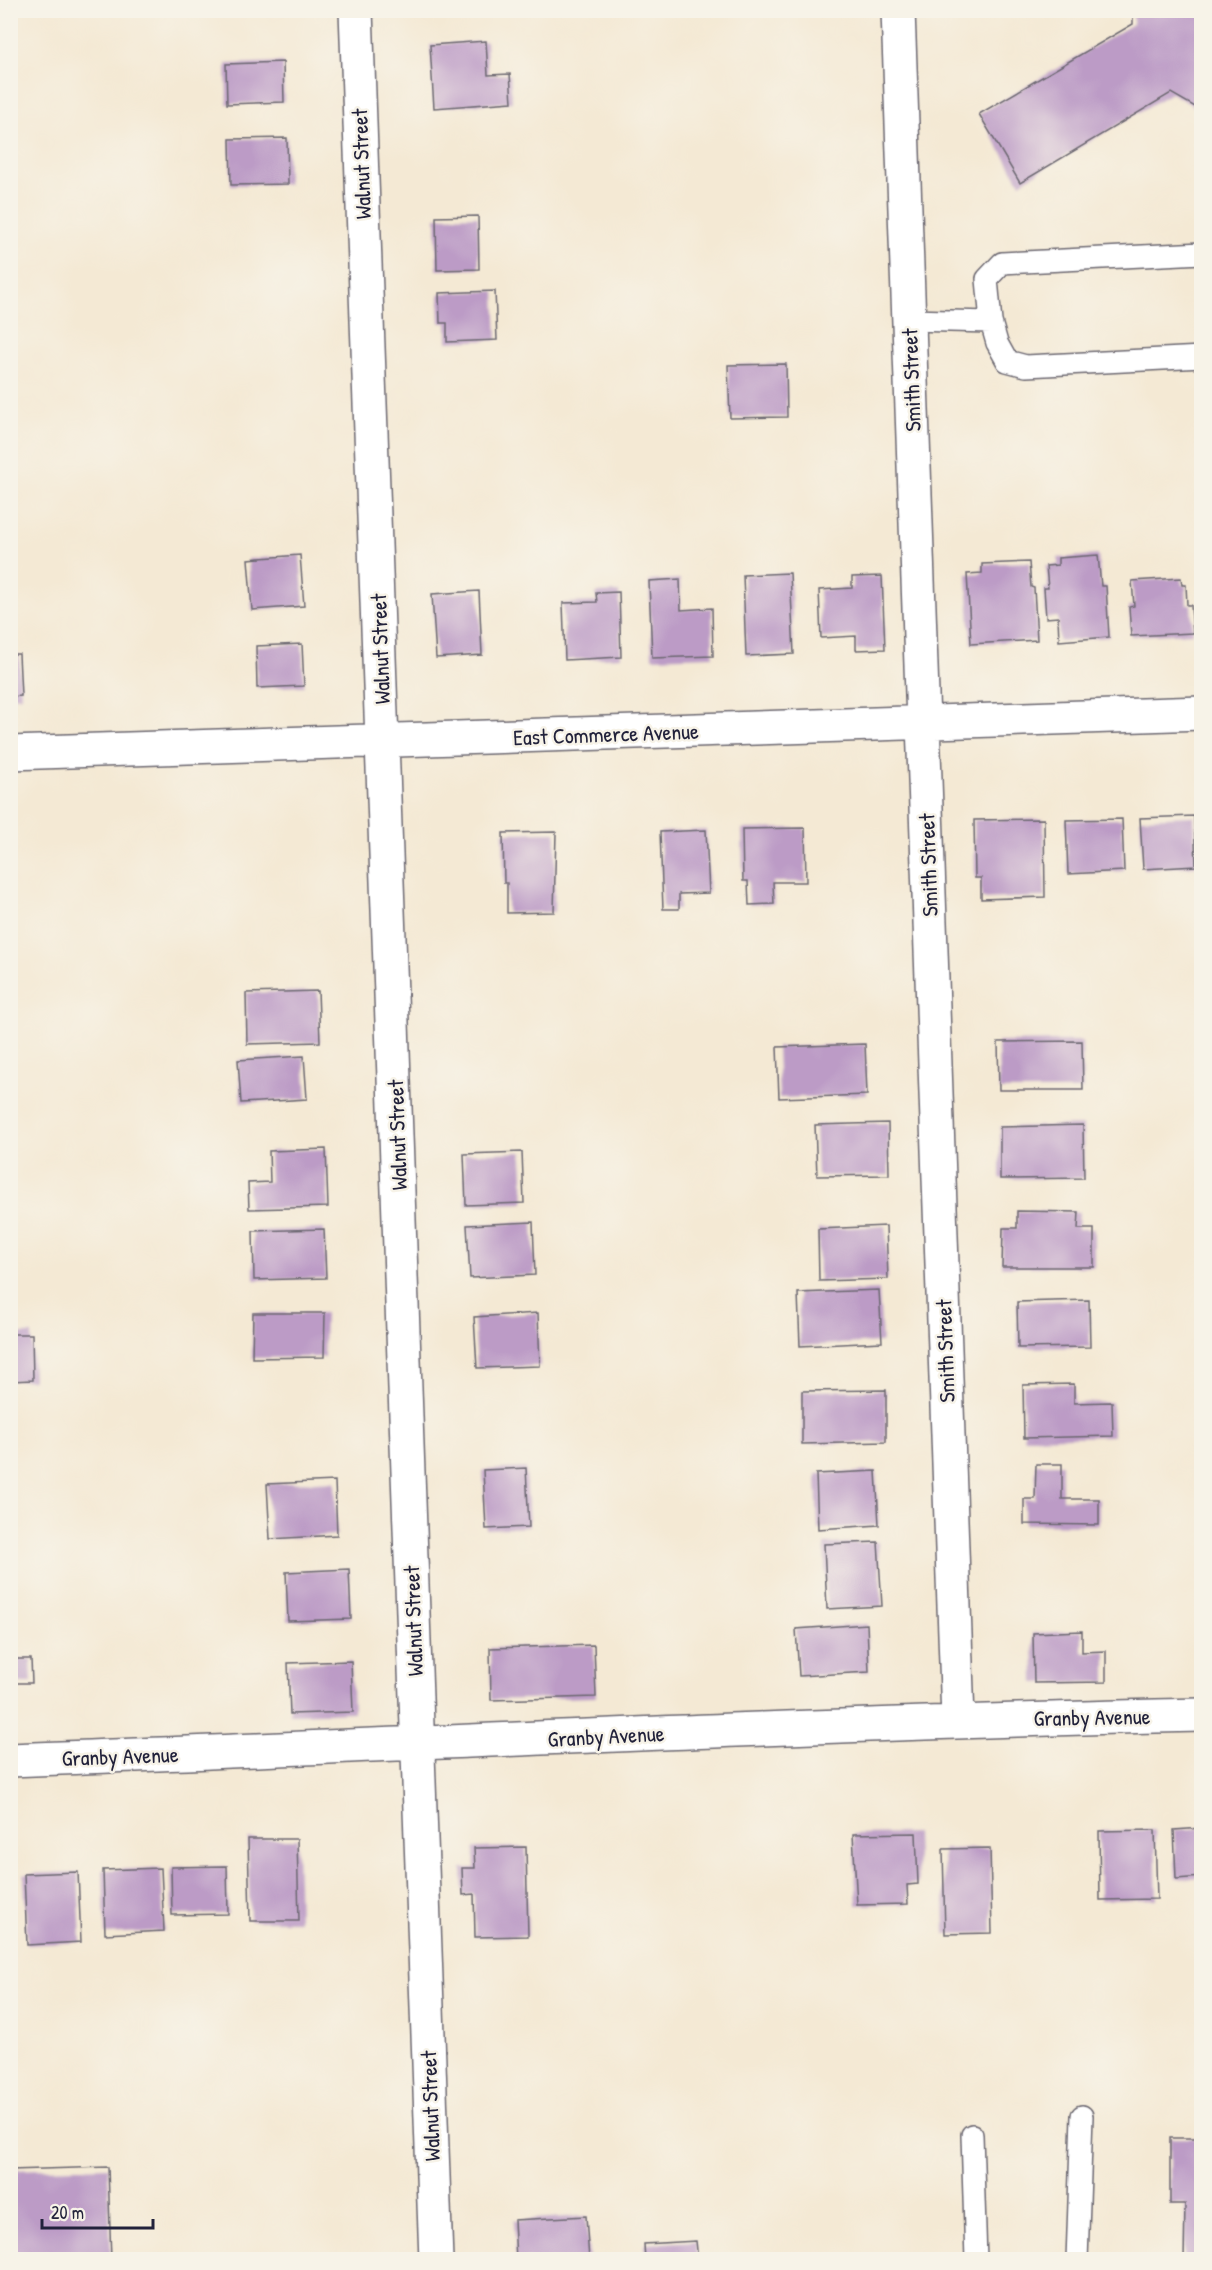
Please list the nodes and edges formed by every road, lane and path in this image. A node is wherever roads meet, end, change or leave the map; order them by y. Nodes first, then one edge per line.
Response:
1 (356, 10) edge
2 (898, 10) edge
3 (1202, 253) edge
4 (909, 320) junction
5 (991, 322) junction
6 (1202, 357) edge
7 (1202, 713) edge
8 (923, 723) junction
9 (383, 741) junction
10 (10, 753) edge
11 (1202, 1715) edge
12 (958, 1720) junction
13 (417, 1745) junction
14 (10, 1760) edge
15 (1082, 2116) dead end
16 (972, 2135) dead end
17 (436, 2259) edge
18 (976, 2259) edge
19 (1077, 2259) edge

1 - 9 street, Walnut Street
2 - 4 street, Smith Street
3 - 5 lane
4 - 5 lane
4 - 8 street, Smith Street
5 - 6 lane
7 - 8 street, East Commerce Avenue
8 - 9 street, East Commerce Avenue
8 - 12 street, Smith Street
9 - 10 street, East Commerce Avenue
9 - 13 street, Walnut Street
11 - 12 street, Granby Avenue
12 - 13 street, Granby Avenue
13 - 14 street, Granby Avenue
13 - 17 street, Walnut Street
15 - 19 lane
16 - 18 lane

